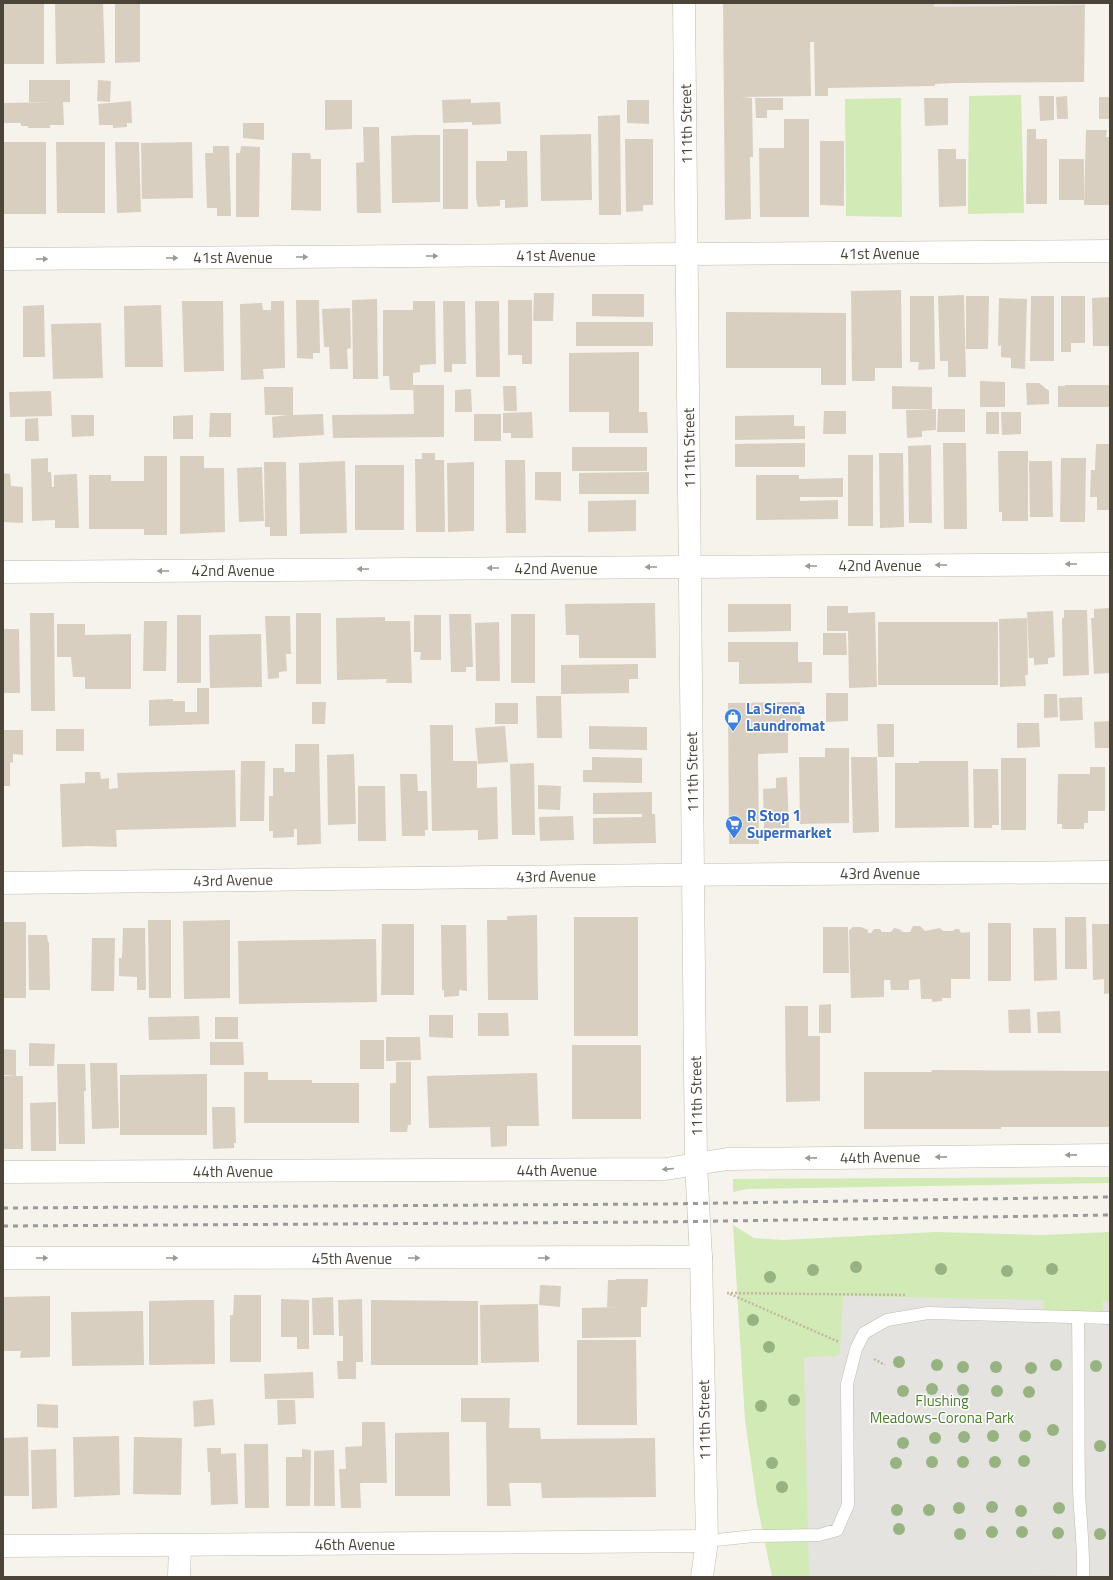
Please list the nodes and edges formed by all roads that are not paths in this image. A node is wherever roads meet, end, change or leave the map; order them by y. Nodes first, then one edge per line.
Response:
1 (684, 3) edge
2 (1110, 251) edge
3 (687, 254) junction
4 (3, 259) edge
5 (1110, 564) edge
6 (690, 567) junction
7 (3, 572) edge
8 (1110, 872) edge
9 (693, 875) junction
10 (3, 883) edge
11 (1110, 1154) edge
12 (696, 1165) junction
13 (3, 1172) edge
14 (701, 1257) junction
15 (3, 1258) edge
16 (1078, 1317) junction
17 (1110, 1318) edge
18 (707, 1542) junction
19 (180, 1545) junction
20 (3, 1546) edge
21 (179, 1577) edge
22 (702, 1577) edge
23 (718, 1577) edge
24 (1083, 1577) edge

1 - 3 street, 111th Street
2 - 3 street, 41st Avenue
4 -> 3 street, 41st Avenue
3 - 6 street, 111th Street
5 -> 6 street, 42nd Avenue
6 -> 7 street, 42nd Avenue
6 - 9 street, 111th Street
8 - 9 street, 43rd Avenue
9 - 10 street, 43rd Avenue
9 - 12 street, 111th Street
11 -> 12 street, 44th Avenue
12 -> 13 street, 44th Avenue
12 - 14 street, 111th Street
15 -> 14 street, 45th Avenue
14 - 18 street, 111th Street
16 - 17 lane
16 - 18 lane
16 - 24 lane
18 - 19 street, 46th Avenue
18 - 22 street, 111th Street
18 - 23 street, 111th Street
19 - 20 street, 46th Avenue
19 - 21 street

